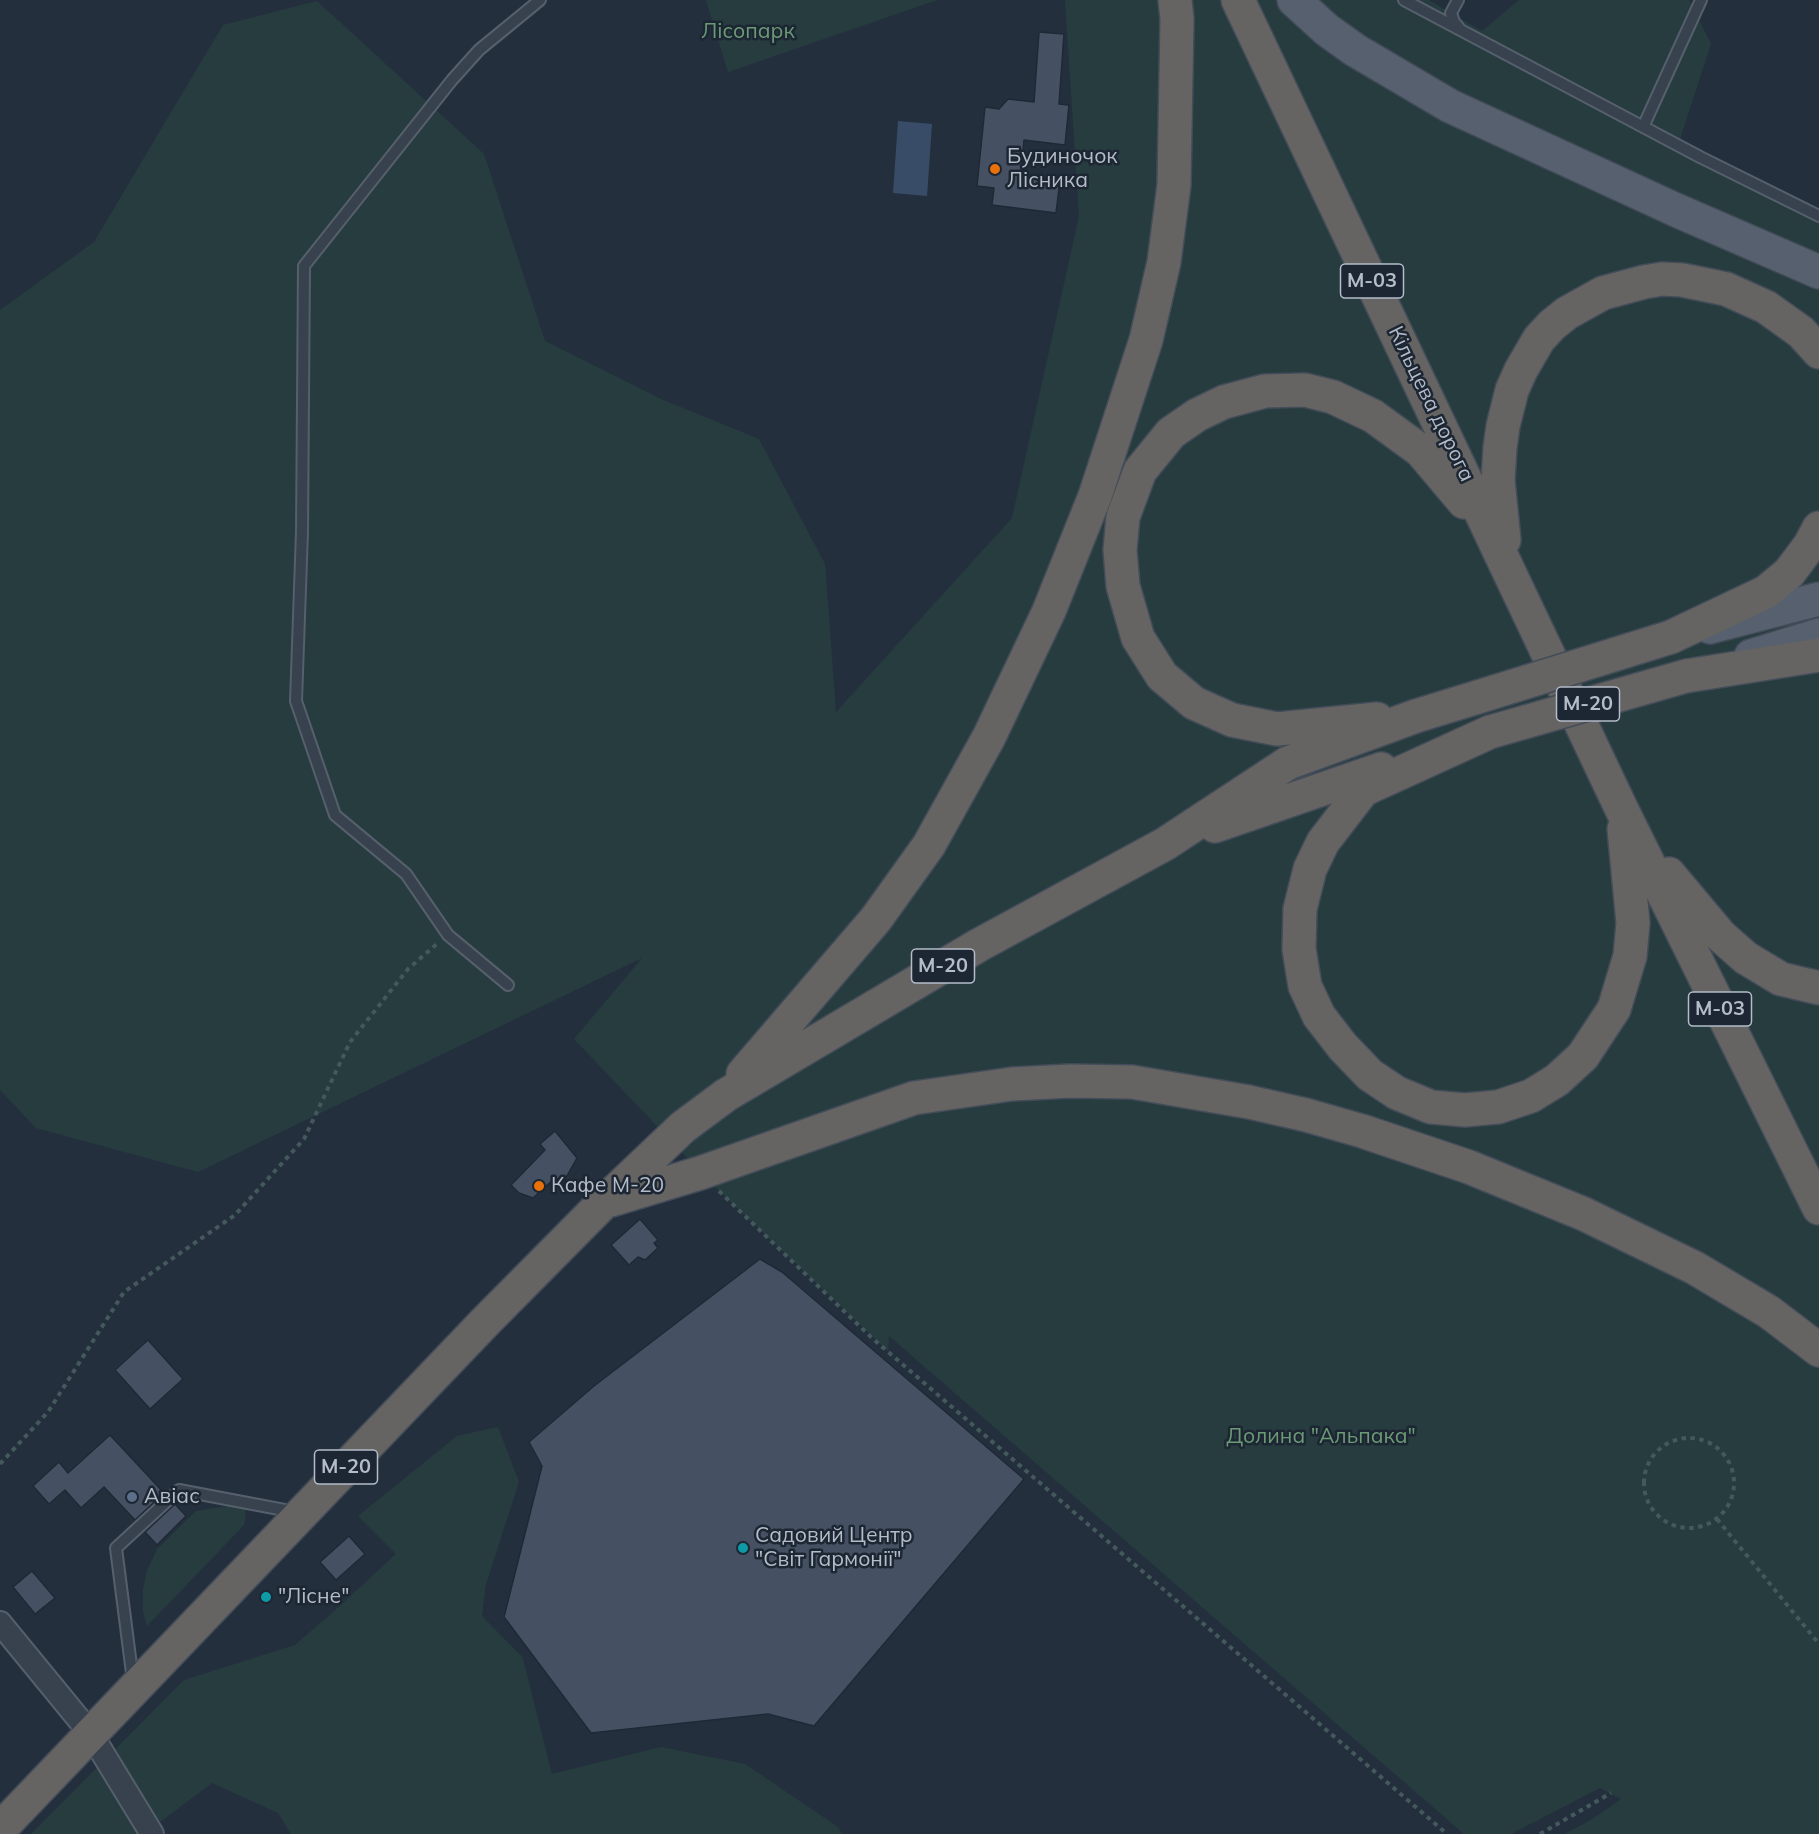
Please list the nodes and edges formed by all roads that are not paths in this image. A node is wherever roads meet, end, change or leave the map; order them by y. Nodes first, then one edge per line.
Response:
1 (540, 0) edge
2 (1175, 0) edge
3 (1238, 0) edge
4 (1294, 0) edge
5 (1404, 0) edge
6 (1458, 0) edge
7 (1701, 0) edge
8 (1460, 29) junction
9 (1642, 127) junction
10 (1819, 216) edge
11 (1819, 272) edge
12 (1819, 352) edge
13 (1819, 528) edge
14 (1506, 562) junction
15 (1819, 599) edge
16 (1819, 635) edge
17 (1671, 637) junction
18 (1819, 655) edge
19 (1686, 675) junction
20 (1416, 716) junction
21 (1490, 732) junction
22 (1622, 810) junction
23 (1165, 844) junction
24 (508, 985) dead end
25 (1819, 988) edge
26 (726, 1095) junction
27 (604, 1202) junction
28 (1819, 1208) edge
29 (1819, 1350) edge
30 (301, 1513) junction
31 (0, 1623) edge
32 (134, 1690) junction
33 (91, 1734) junction
34 (0, 1829) edge
35 (152, 1834) edge

1 - 24 lane
2 - 26 highway
3 - 14 highway, Кільцева дорога / М-03
4 - 11 main road
5 - 8 lane
6 - 8 lane
7 - 9 lane
8 - 9 lane
9 - 10 lane
12 - 14 highway
13 - 17 highway
14 - 20 highway
14 - 22 highway, Кільцева дорога / М-03
15 - 17 main road
16 - 19 main road
17 - 20 highway, М-20, bridge
18 - 19 highway
19 - 21 highway, М-20, bridge
20 - 23 highway, М-20
21 - 22 highway
21 - 23 highway, М-20
22 - 25 highway
22 - 28 highway, М-03
23 - 26 highway, М-20
26 - 27 highway, М-20
27 - 29 highway
27 - 30 highway, М-20
30 - 32 highway, М-20
30 - 32 lane
31 - 33 street
32 - 33 highway, М-20
33 - 34 highway, М-20
33 - 35 street

